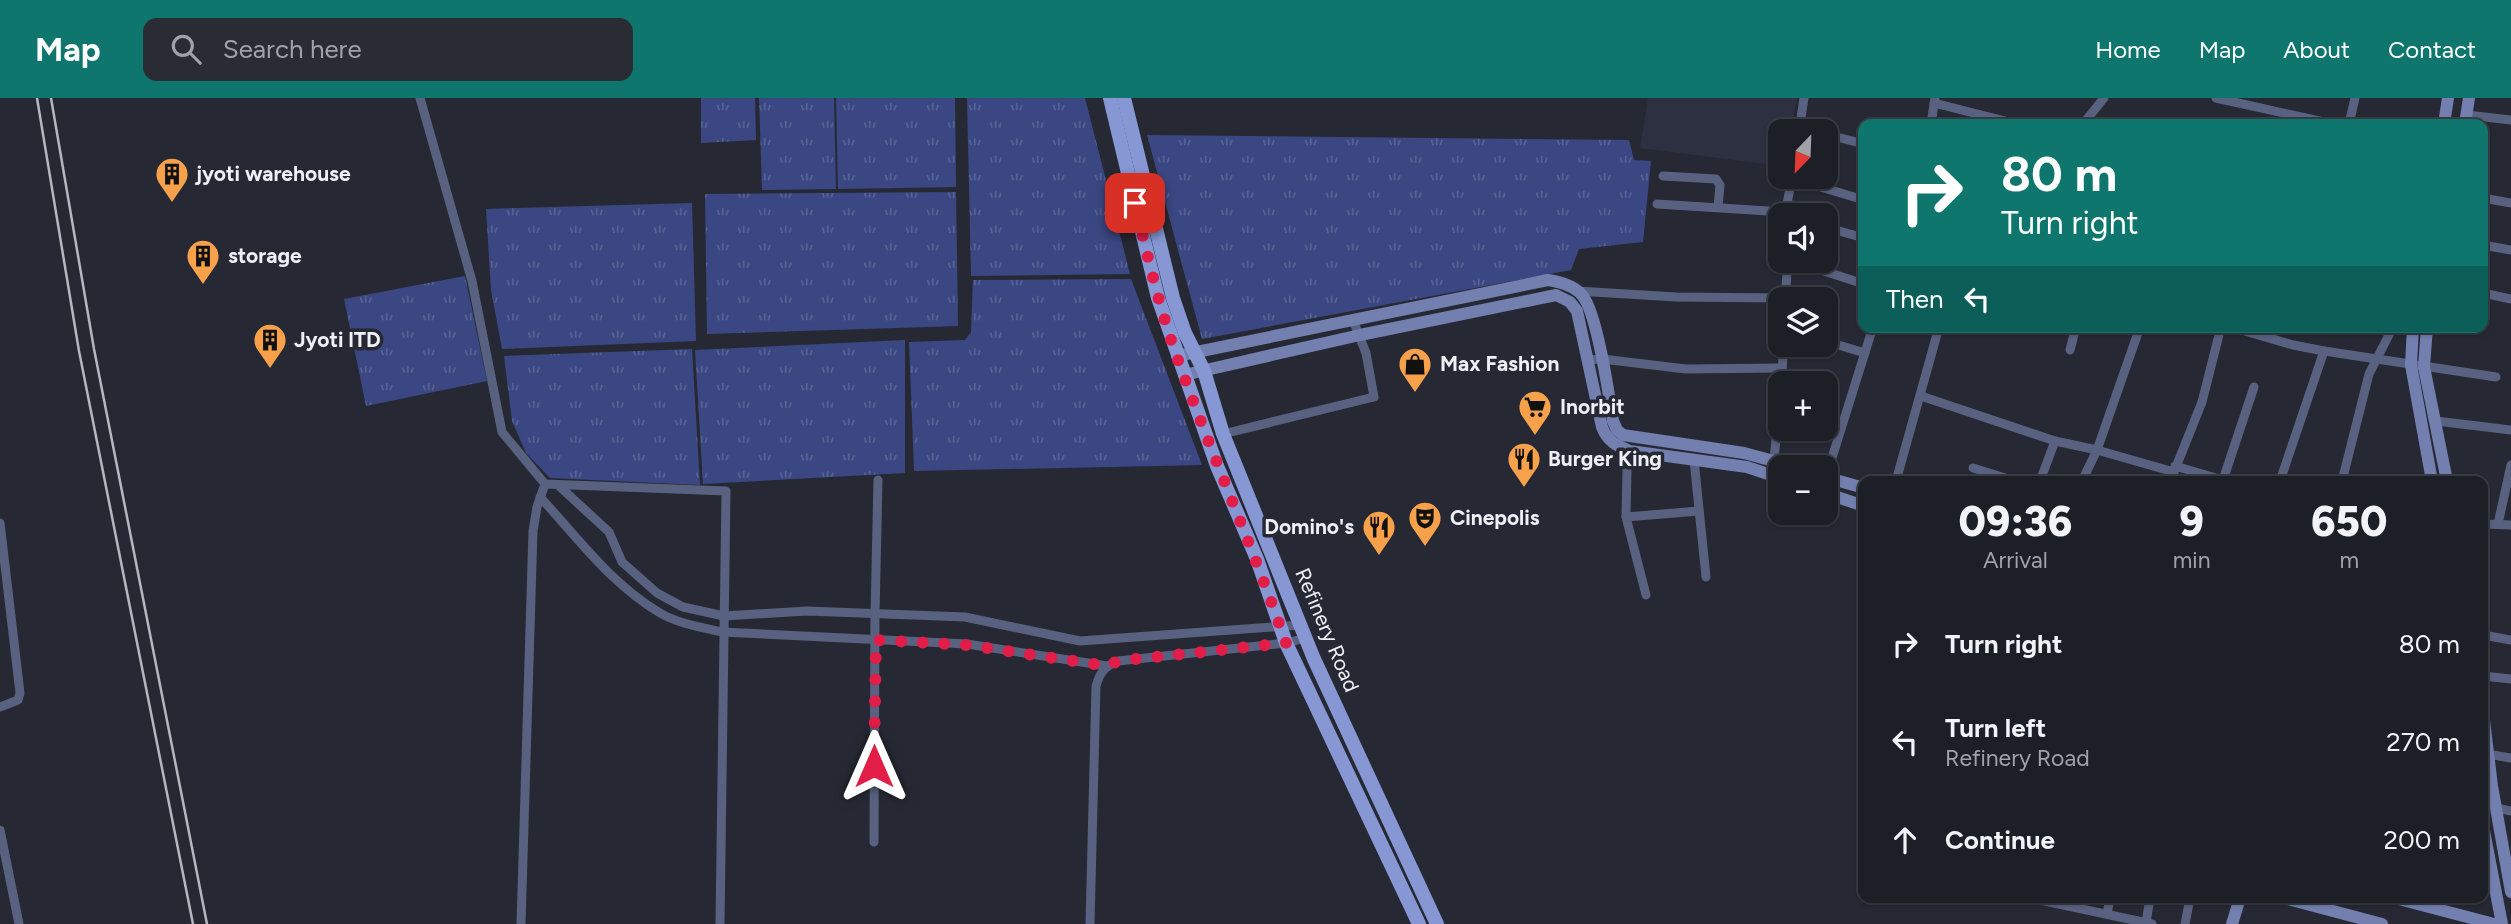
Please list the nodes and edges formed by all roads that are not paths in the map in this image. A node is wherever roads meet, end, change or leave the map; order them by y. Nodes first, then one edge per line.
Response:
1 (420, 98) edge
2 (1110, 98) edge
3 (1124, 98) edge
4 (1804, 98) edge
5 (2104, 98) edge
6 (2216, 98) edge
7 (2355, 98) edge
8 (2448, 98) edge
9 (2469, 98) edge
10 (1935, 100) edge
11 (1801, 119) edge
12 (1932, 119) edge
13 (2001, 119) edge
14 (2087, 119) edge
15 (2310, 119) edge
16 (2350, 119) edge
17 (2445, 119) edge
18 (2466, 119) edge
19 (2488, 120) edge
20 (2511, 120) edge
21 (1838, 137) edge
22 (1858, 142) edge
23 (1663, 176) dead end
24 (1829, 189) edge
25 (1858, 198) edge
26 (2488, 199) edge
27 (2511, 203) edge
28 (1657, 204) dead end
29 (1718, 207) junction
30 (1768, 212) edge
31 (1838, 231) edge
32 (1858, 236) edge
33 (2488, 246) edge
34 (2511, 250) edge
35 (1829, 273) edge
36 (1858, 282) edge
37 (1577, 291) junction
38 (2488, 294) edge
39 (1768, 299) edge
40 (2511, 299) edge
41 (1353, 320) junction
42 (1871, 333) edge
43 (1938, 333) edge
44 (2074, 333) edge
45 (2138, 333) edge
46 (2219, 333) edge
47 (2252, 333) edge
48 (2390, 333) edge
49 (2414, 333) edge
50 (2426, 333) edge
51 (1360, 335) junction
52 (1838, 345) edge
53 (1193, 350) junction
54 (2070, 350) dead end
55 (2324, 351) junction
56 (1865, 353) junction
57 (1177, 356) junction
58 (1783, 357) edge
59 (2376, 358) junction
60 (1602, 359) junction
61 (1587, 360) junction
62 (2418, 366) junction
63 (1782, 368) junction
64 (1204, 371) junction
65 (1782, 371) edge
66 (1184, 375) junction
67 (2496, 377) dead end
68 (2254, 387) dead end
69 (1922, 396) junction
70 (2436, 421) junction
71 (2511, 429) edge
72 (1223, 435) junction
73 (2055, 441) junction
74 (2097, 450) junction
75 (1630, 451) junction
76 (1833, 455) edge
77 (1768, 459) edge
78 (1694, 460) junction
79 (2511, 465) edge
80 (2175, 466) junction
81 (1973, 468) dead end
82 (1768, 474) edge
83 (1898, 476) edge
84 (1999, 476) edge
85 (2042, 476) edge
86 (2084, 476) edge
87 (2208, 476) edge
88 (2227, 476) edge
89 (2282, 476) edge
90 (2343, 476) edge
91 (2431, 476) edge
92 (2446, 476) edge
93 (878, 480) dead end
94 (1838, 480) edge
95 (545, 484) junction
96 (558, 485) junction
97 (1858, 486) edge
98 (540, 497) junction
99 (1838, 497) edge
100 (1858, 504) edge
101 (1699, 511) junction
102 (1626, 517) junction
103 (0, 523) edge
104 (2488, 524) edge
105 (2498, 524) junction
106 (2511, 526) edge
107 (1706, 577) dead end
108 (1646, 595) dead end
109 (875, 614) junction
110 (724, 616) junction
111 (1281, 627) junction
112 (1303, 631) junction
113 (722, 632) junction
114 (2488, 636) edge
115 (876, 640) junction
116 (2511, 640) edge
117 (1286, 643) junction
118 (1107, 666) junction
119 (2488, 677) edge
120 (2511, 679) edge
121 (0, 707) edge
122 (2488, 754) edge
123 (2511, 758) edge
124 (2488, 759) edge
125 (2497, 808) junction
126 (2511, 811) edge
127 (0, 830) edge
128 (874, 842) dead end
129 (2507, 848) edge
130 (2488, 852) edge
131 (2511, 892) edge
132 (2075, 903) edge
133 (2109, 903) edge
134 (2150, 903) edge
135 (2189, 903) edge
136 (2238, 903) edge
137 (2303, 903) edge
138 (2441, 904) edge
139 (2107, 914) junction
140 (2149, 923) edge
141 (19, 924) edge
142 (521, 924) edge
143 (720, 924) edge
144 (1090, 924) edge
145 (1419, 924) edge
146 (1437, 924) edge
147 (2185, 924) edge
148 (2232, 924) edge
149 (2382, 924) edge
150 (2494, 924) edge
151 (2502, 924) edge

1 - 95 street
2 - 57 main road, Refinery Road
3 - 53 main road, Refinery Road
4 - 11 street
5 - 14 street
6 - 15 street
7 - 16 street
8 - 17 street
9 - 18 street
10 - 12 street
10 - 13 street
19 - 20 street
21 - 22 street
23 - 29 street
24 - 25 street
26 - 27 street
28 - 29 street
29 - 30 street
31 - 32 street
33 - 34 street
35 - 36 street
37 - 39 street
37 - 41 street
37 - 60 street
38 - 40 street
41 - 51 street
41 - 53 street
42 - 56 street
43 - 69 street
44 - 54 street
45 - 74 street
46 - 80 street
47 - 55 street
48 - 59 street
49 - 62 street
50 - 62 street
51 - 61 street
51 - 64 street
51 - 72 street
52 - 56 street
53 - 57 street
53 - 64 main road, Refinery Road
55 - 59 street
55 - 89 street
56 - 76 street
57 - 66 main road, Refinery Road
58 - 63 street
59 - 62 street
59 - 90 street
60 - 61 street
60 - 63 street
60 - 77 street
61 - 75 street
62 - 67 street
62 - 70 street
62 - 91 street
63 - 65 street
64 - 66 street
64 - 72 main road, Refinery Road
66 - 111 main road, Refinery Road
68 - 88 street
69 - 73 street
69 - 83 street
70 - 71 street
70 - 92 street
72 - 112 main road, Refinery Road
73 - 74 street
73 - 85 street
74 - 80 street
74 - 86 street
75 - 78 street
75 - 102 street
78 - 82 street
78 - 101 street
79 - 105 street
80 - 87 street
81 - 84 street
93 - 109 street
94 - 97 street
95 - 96 street
95 - 98 street
96 - 110 street
96 - 110 street
98 - 113 street
98 - 142 street
99 - 100 street
101 - 102 street
101 - 107 street
102 - 108 street
103 - 121 street
104 - 105 street
105 - 106 street
109 - 110 street
109 - 111 street
109 - 115 street
110 - 113 street
111 - 112 street
111 - 117 main road, Refinery Road
112 - 117 street
112 - 146 main road, Refinery Road
113 - 115 street
113 - 143 street
114 - 116 street
115 - 118 street
115 - 128 street
117 - 118 street
117 - 145 main road, Refinery Road
118 - 144 street
119 - 120 street
122 - 123 street
124 - 125 street
125 - 126 street
125 - 129 street
127 - 141 street
129 - 131 street
130 - 151 street
132 - 139 street
133 - 139 street
134 - 140 street
135 - 147 street
136 - 148 street
137 - 149 street
138 - 150 street
139 - 140 street

